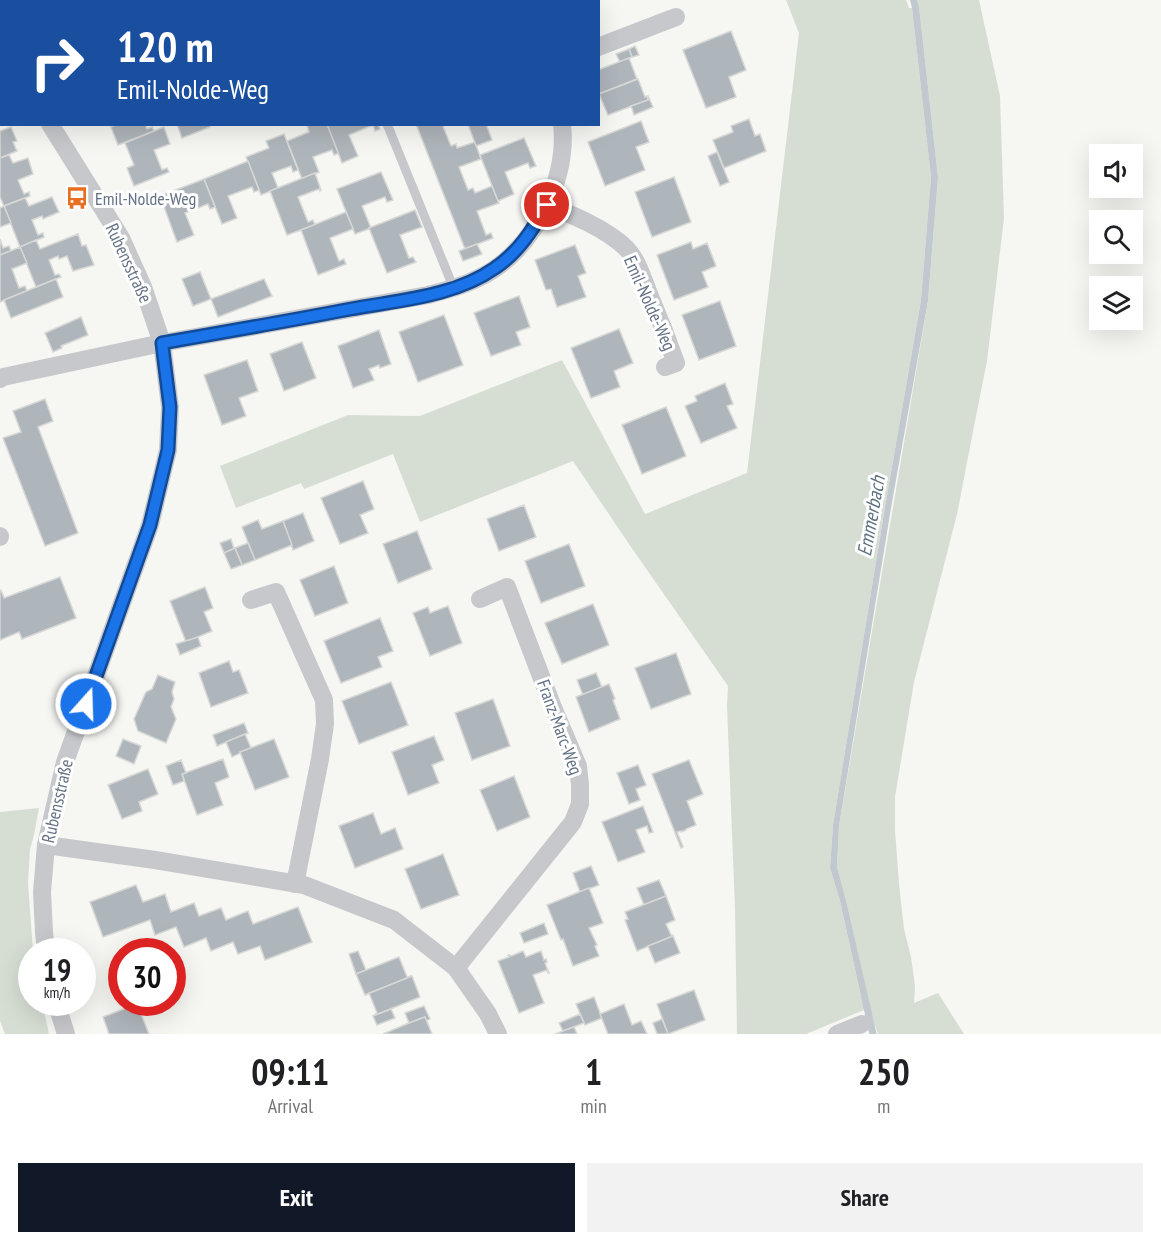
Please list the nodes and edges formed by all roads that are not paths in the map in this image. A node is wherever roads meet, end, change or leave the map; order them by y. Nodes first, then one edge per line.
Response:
1 (676, 17) dead end
2 (600, 46) edge
3 (51, 126) edge
4 (388, 126) edge
5 (562, 126) edge
6 (547, 205) junction
7 (454, 289) junction
8 (162, 343) junction
9 (665, 367) dead end
10 (1, 375) edge
11 (480, 599) dead end
12 (251, 600) dead end
13 (46, 845) junction
14 (295, 884) junction
15 (45, 938) edge
16 (456, 968) junction
17 (60, 1016) edge
18 (862, 1024) dead end
19 (66, 1034) edge
20 (498, 1034) edge
21 (837, 1034) edge

1 - 2 street
3 - 8 street, Rubensstraße
4 - 7 lane
5 - 6 street
6 - 7 street
6 - 9 street, Emil-Nolde-Weg
7 - 8 street
8 - 10 street
8 - 13 street, Rubensstraße
11 - 16 street, Franz-Marc-Weg
12 - 14 street
13 - 14 street
13 - 15 street, Rubensstraße
14 - 16 street
16 - 20 street
17 - 19 street
18 - 21 street

